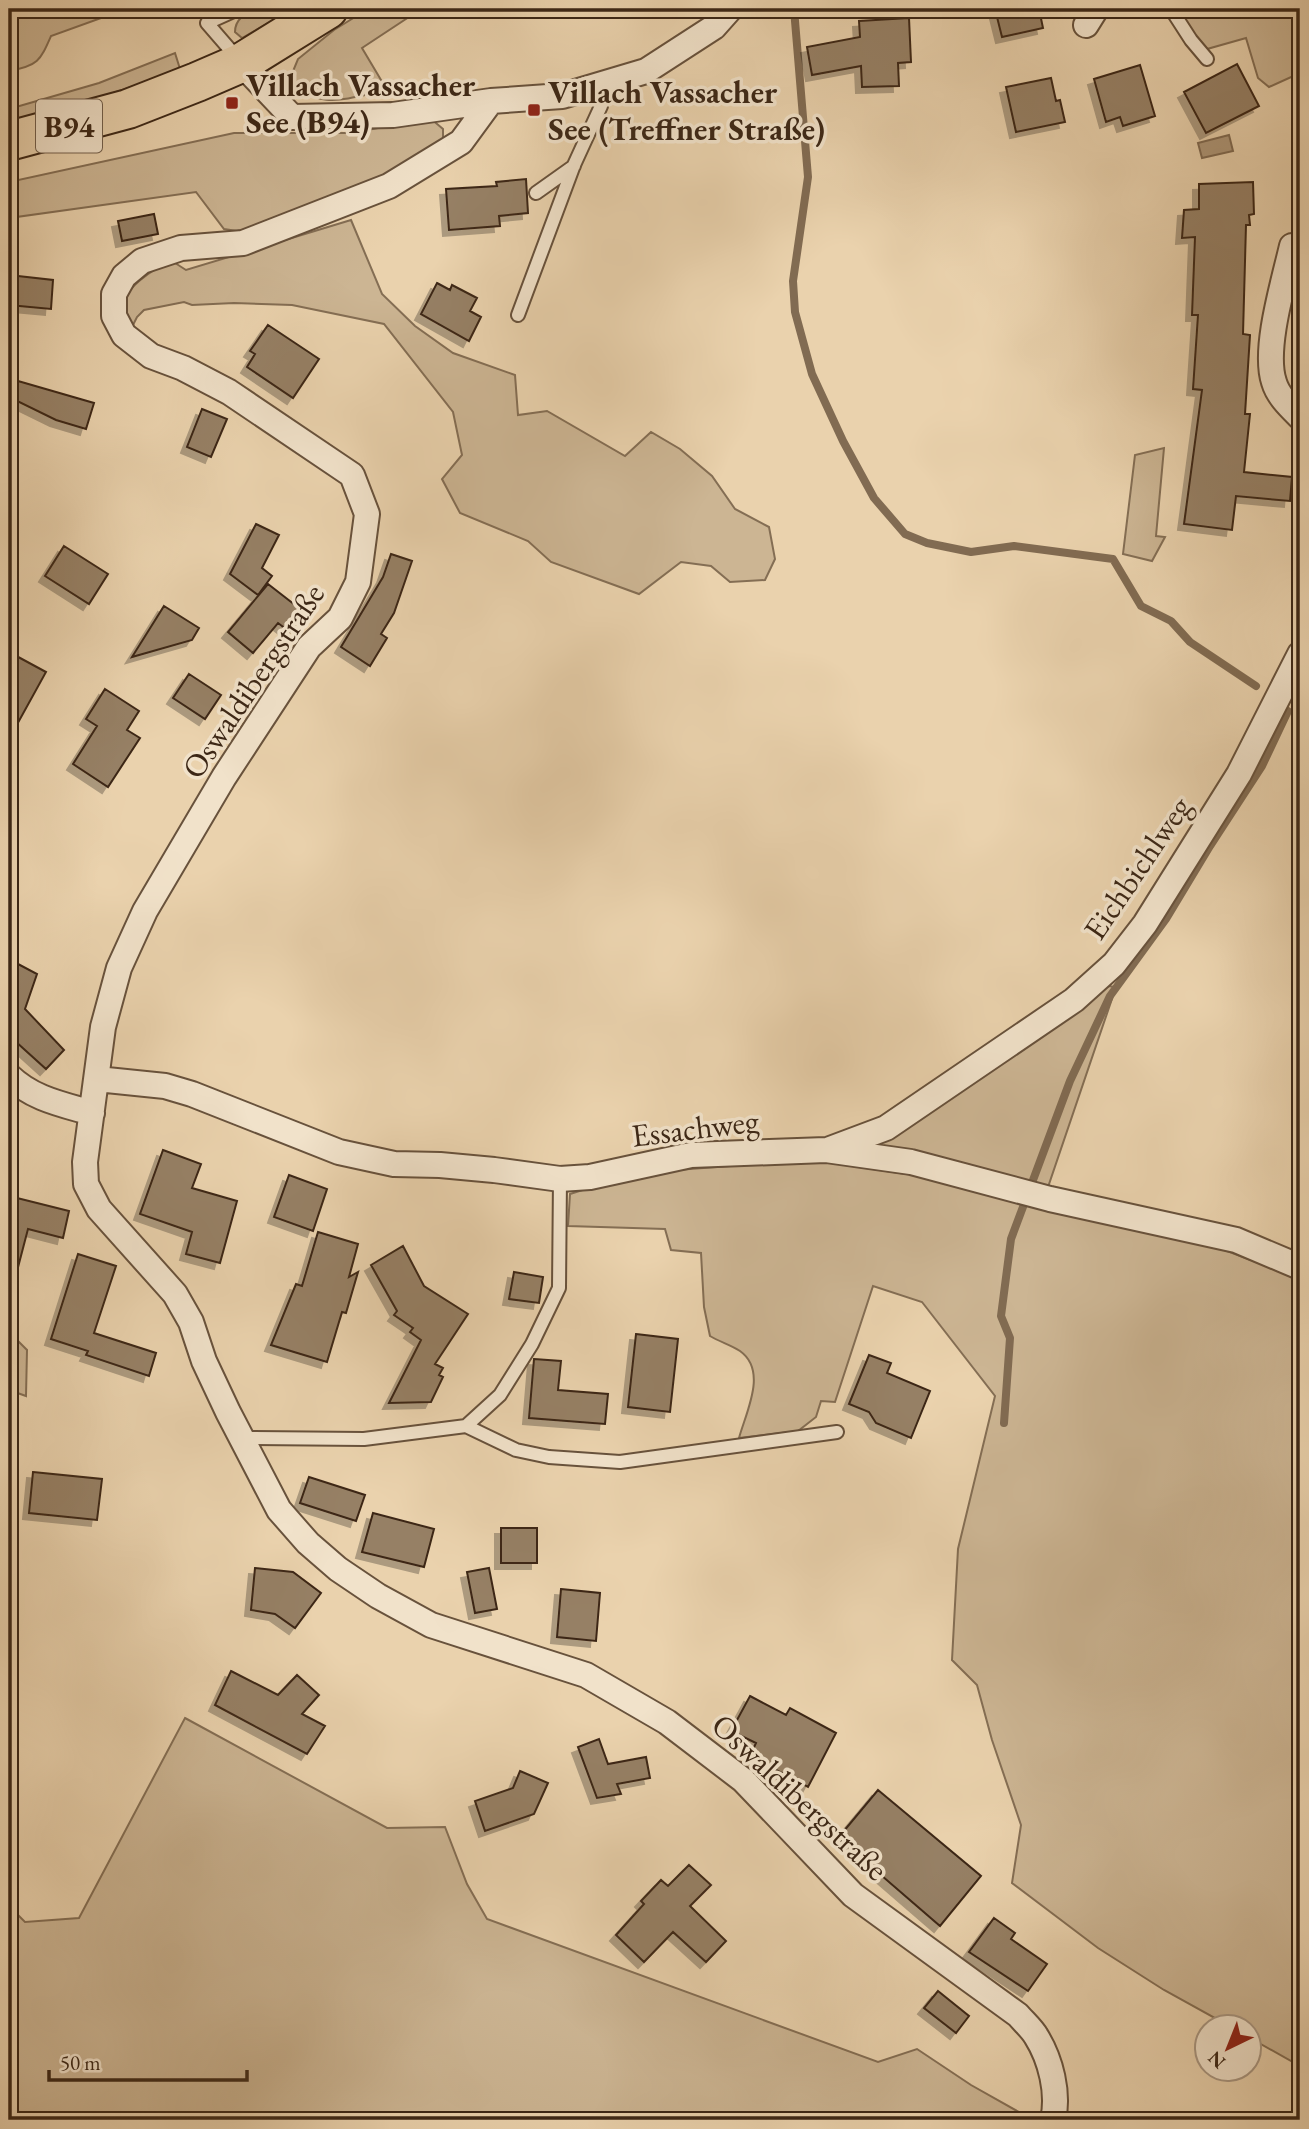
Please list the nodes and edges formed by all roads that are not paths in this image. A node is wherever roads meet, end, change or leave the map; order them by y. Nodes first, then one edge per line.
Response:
1 (238, 9) edge
2 (328, 9) edge
3 (730, 9) edge
4 (1171, 9) edge
5 (1207, 59) dead end
6 (242, 63) junction
7 (604, 83) junction
8 (491, 101) junction
9 (9, 141) edge
10 (574, 165) junction
11 (536, 193) dead end
12 (1292, 246) dead end
13 (518, 315) dead end
14 (1300, 417) edge
15 (1300, 654) edge
16 (9, 1076) edge
17 (97, 1079) junction
18 (92, 1113) junction
19 (826, 1150) junction
20 (560, 1179) junction
21 (1300, 1266) edge
22 (466, 1426) junction
23 (837, 1432) dead end
24 (242, 1438) junction
25 (1053, 2120) edge

1 - 6 lane
2 - 6 main road, B94
3 - 7 street
4 - 5 lane
6 - 8 street
6 - 9 main road, B94
7 - 8 street
7 - 10 lane
8 - 17 street, Oswaldibergstraße
10 - 11 lane
10 - 13 lane
12 - 14 street
15 - 19 street, Eichbichlweg
16 - 18 street
17 - 18 street, Oswaldibergstraße
17 - 20 street, Essachweg
18 - 24 street, Oswaldibergstraße
19 - 20 street, Essachweg
19 - 21 street, Essachweg
20 - 22 lane
22 - 23 lane
22 - 24 lane
24 - 25 street, Oswaldibergstraße

